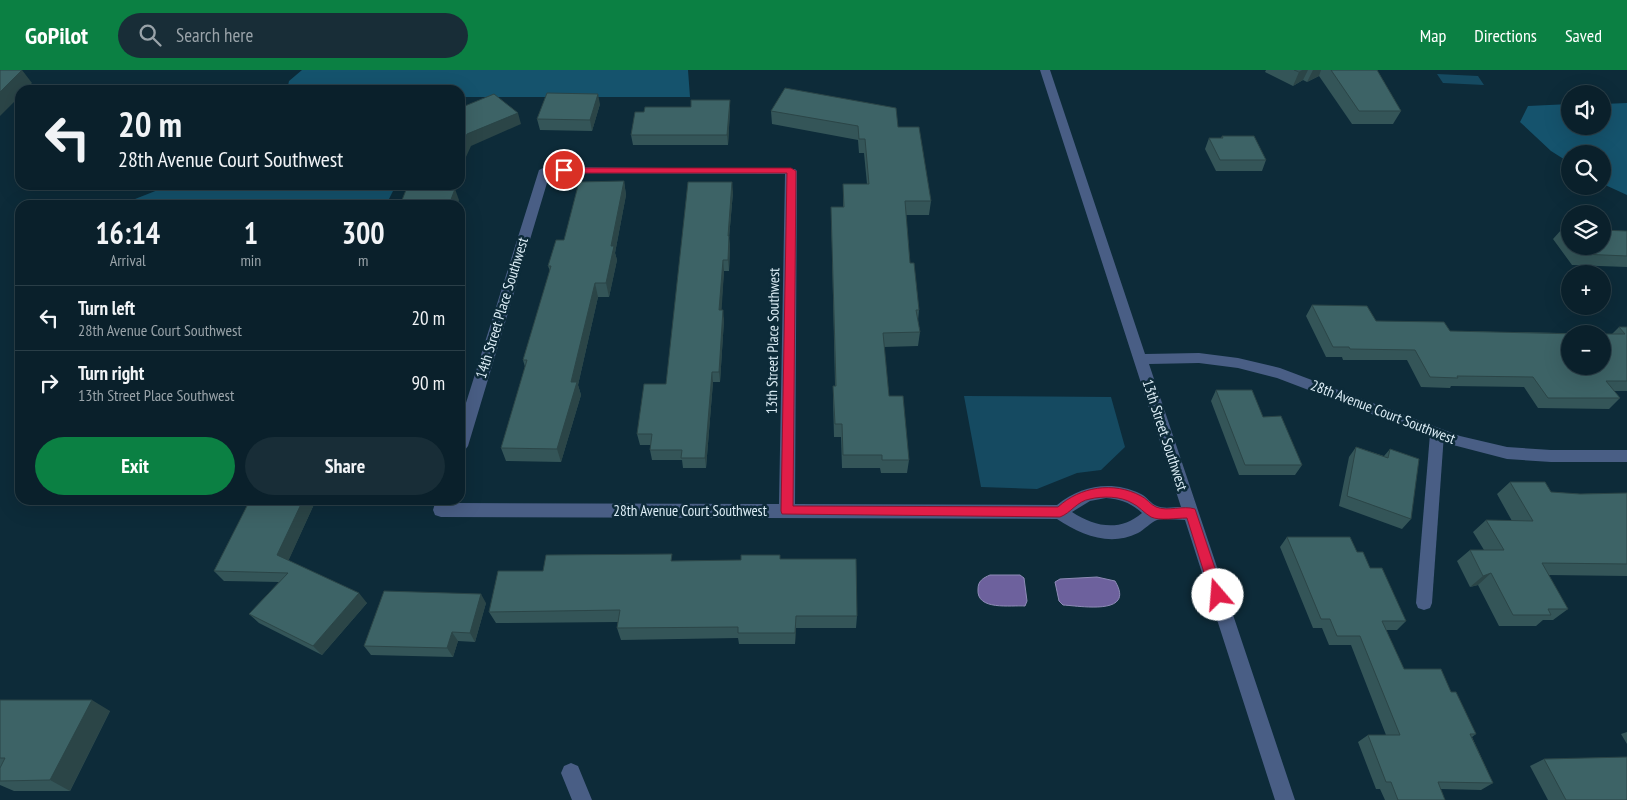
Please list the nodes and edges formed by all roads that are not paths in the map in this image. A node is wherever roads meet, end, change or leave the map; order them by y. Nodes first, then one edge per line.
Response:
1 (1045, 70) edge
2 (791, 171) joint
3 (1140, 359) junction
4 (465, 430) edge
5 (1437, 434) junction
6 (1627, 456) edge
7 (442, 505) edge
8 (787, 511) junction
9 (1060, 512) junction
10 (1154, 513) junction
11 (1191, 513) junction
12 (1424, 603) dead end
13 (570, 773) dead end
14 (582, 800) edge
15 (1285, 800) edge

1 - 3 street, 13th Street Southwest
2 - 4 street, 14th Street Place Southwest
2 - 8 street, 13th Street Place Southwest
3 - 5 street, 28th Avenue Court Southwest
3 - 11 street, 13th Street Southwest
5 - 6 street, 28th Avenue Court Southwest
5 - 12 lane
7 - 8 street, 28th Avenue Court Southwest
8 - 9 street, 28th Avenue Court Southwest
9 - 10 street
9 - 10 street
10 - 11 street
11 - 15 street, 13th Street Southwest
13 - 14 street

